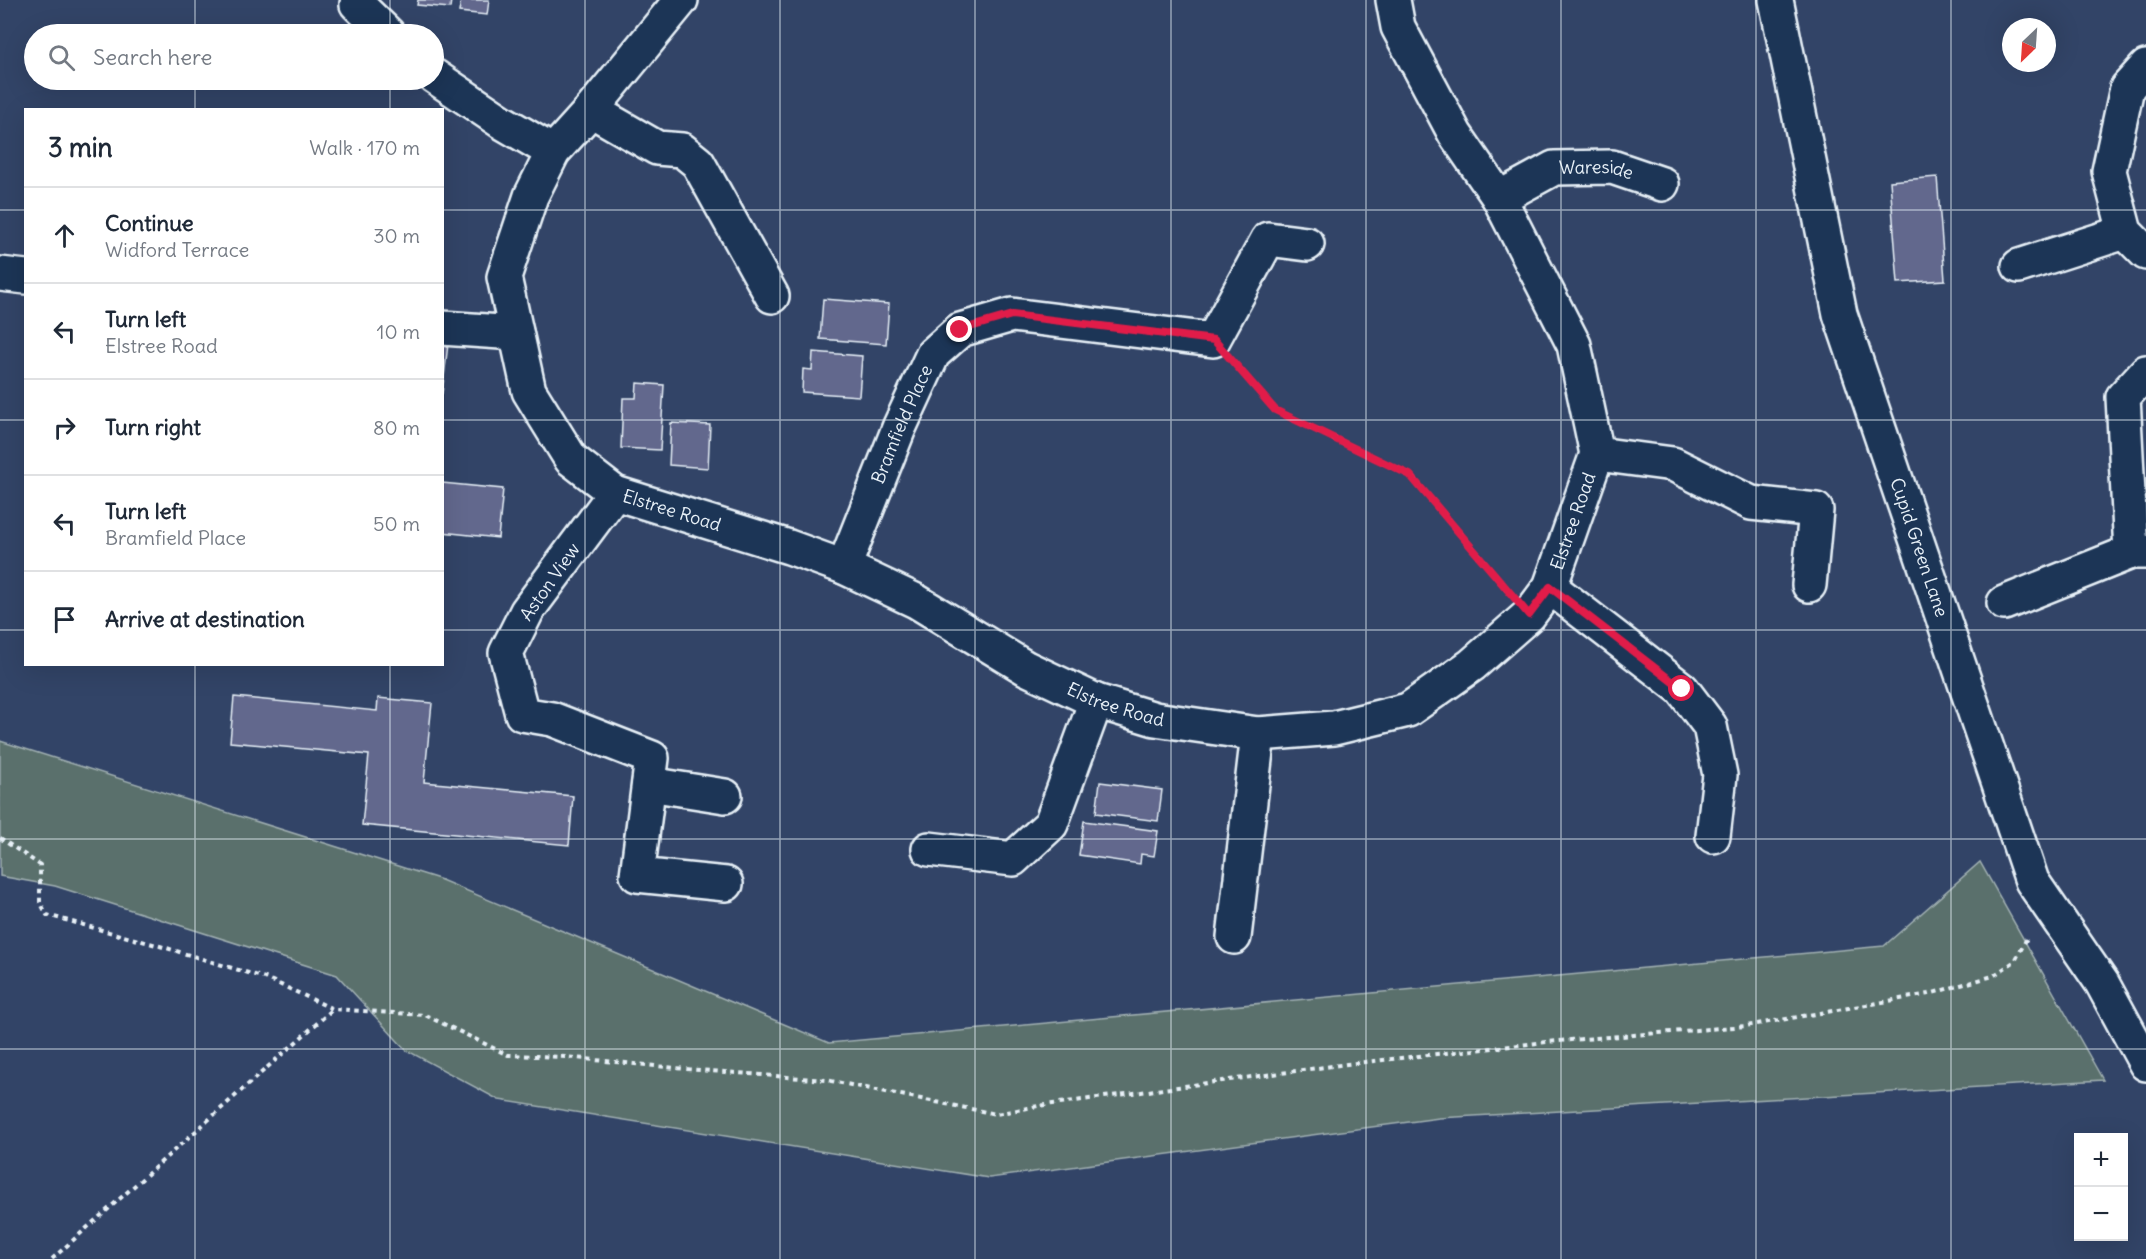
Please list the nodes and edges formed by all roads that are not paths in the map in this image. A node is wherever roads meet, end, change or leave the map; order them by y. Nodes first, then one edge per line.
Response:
1 (358, 0) edge
2 (681, 0) edge
3 (1393, 0) edge
4 (1776, 0) edge
5 (378, 24) edge
6 (2146, 67) edge
7 (444, 83) edge
8 (591, 110) junction
9 (553, 152) junction
10 (1662, 184) dead end
11 (1499, 198) junction
12 (2135, 243) edge
13 (1307, 244) dead end
14 (2019, 266) dead end
15 (0, 274) edge
16 (24, 277) edge
17 (772, 296) dead end
18 (444, 328) edge
19 (516, 333) junction
20 (2146, 372) edge
21 (1597, 454) junction
22 (615, 493) junction
23 (2139, 552) edge
24 (844, 567) junction
25 (1809, 585) dead end
26 (1550, 587) junction
27 (2004, 603) dead end
28 (1096, 701) junction
29 (1258, 734) junction
30 (649, 784) junction
31 (725, 796) dead end
32 (1713, 836) dead end
33 (929, 849) dead end
34 (726, 884) dead end
35 (1234, 937) dead end
36 (2146, 1064) edge

1 - 5 street
2 - 8 street, Elstree Road
3 - 11 street, Elstree Road
4 - 36 street, Cupid Green Lane
6 - 12 street
7 - 9 street
8 - 9 street, Elstree Road
8 - 17 street
9 - 19 street, Elstree Road
10 - 11 street, Wareside
11 - 21 street, Elstree Road
12 - 14 street
13 - 24 street, Bramfield Place
15 - 16 street
18 - 19 street
19 - 22 street, Elstree Road
20 - 23 street
21 - 25 street
21 - 26 street, Elstree Road
22 - 24 street, Elstree Road
22 - 30 street, Aston View
23 - 27 street
24 - 28 street, Elstree Road
26 - 29 street, Elstree Road
26 - 32 street
28 - 29 street, Elstree Road
28 - 33 street
29 - 35 street
30 - 31 street
30 - 34 street

